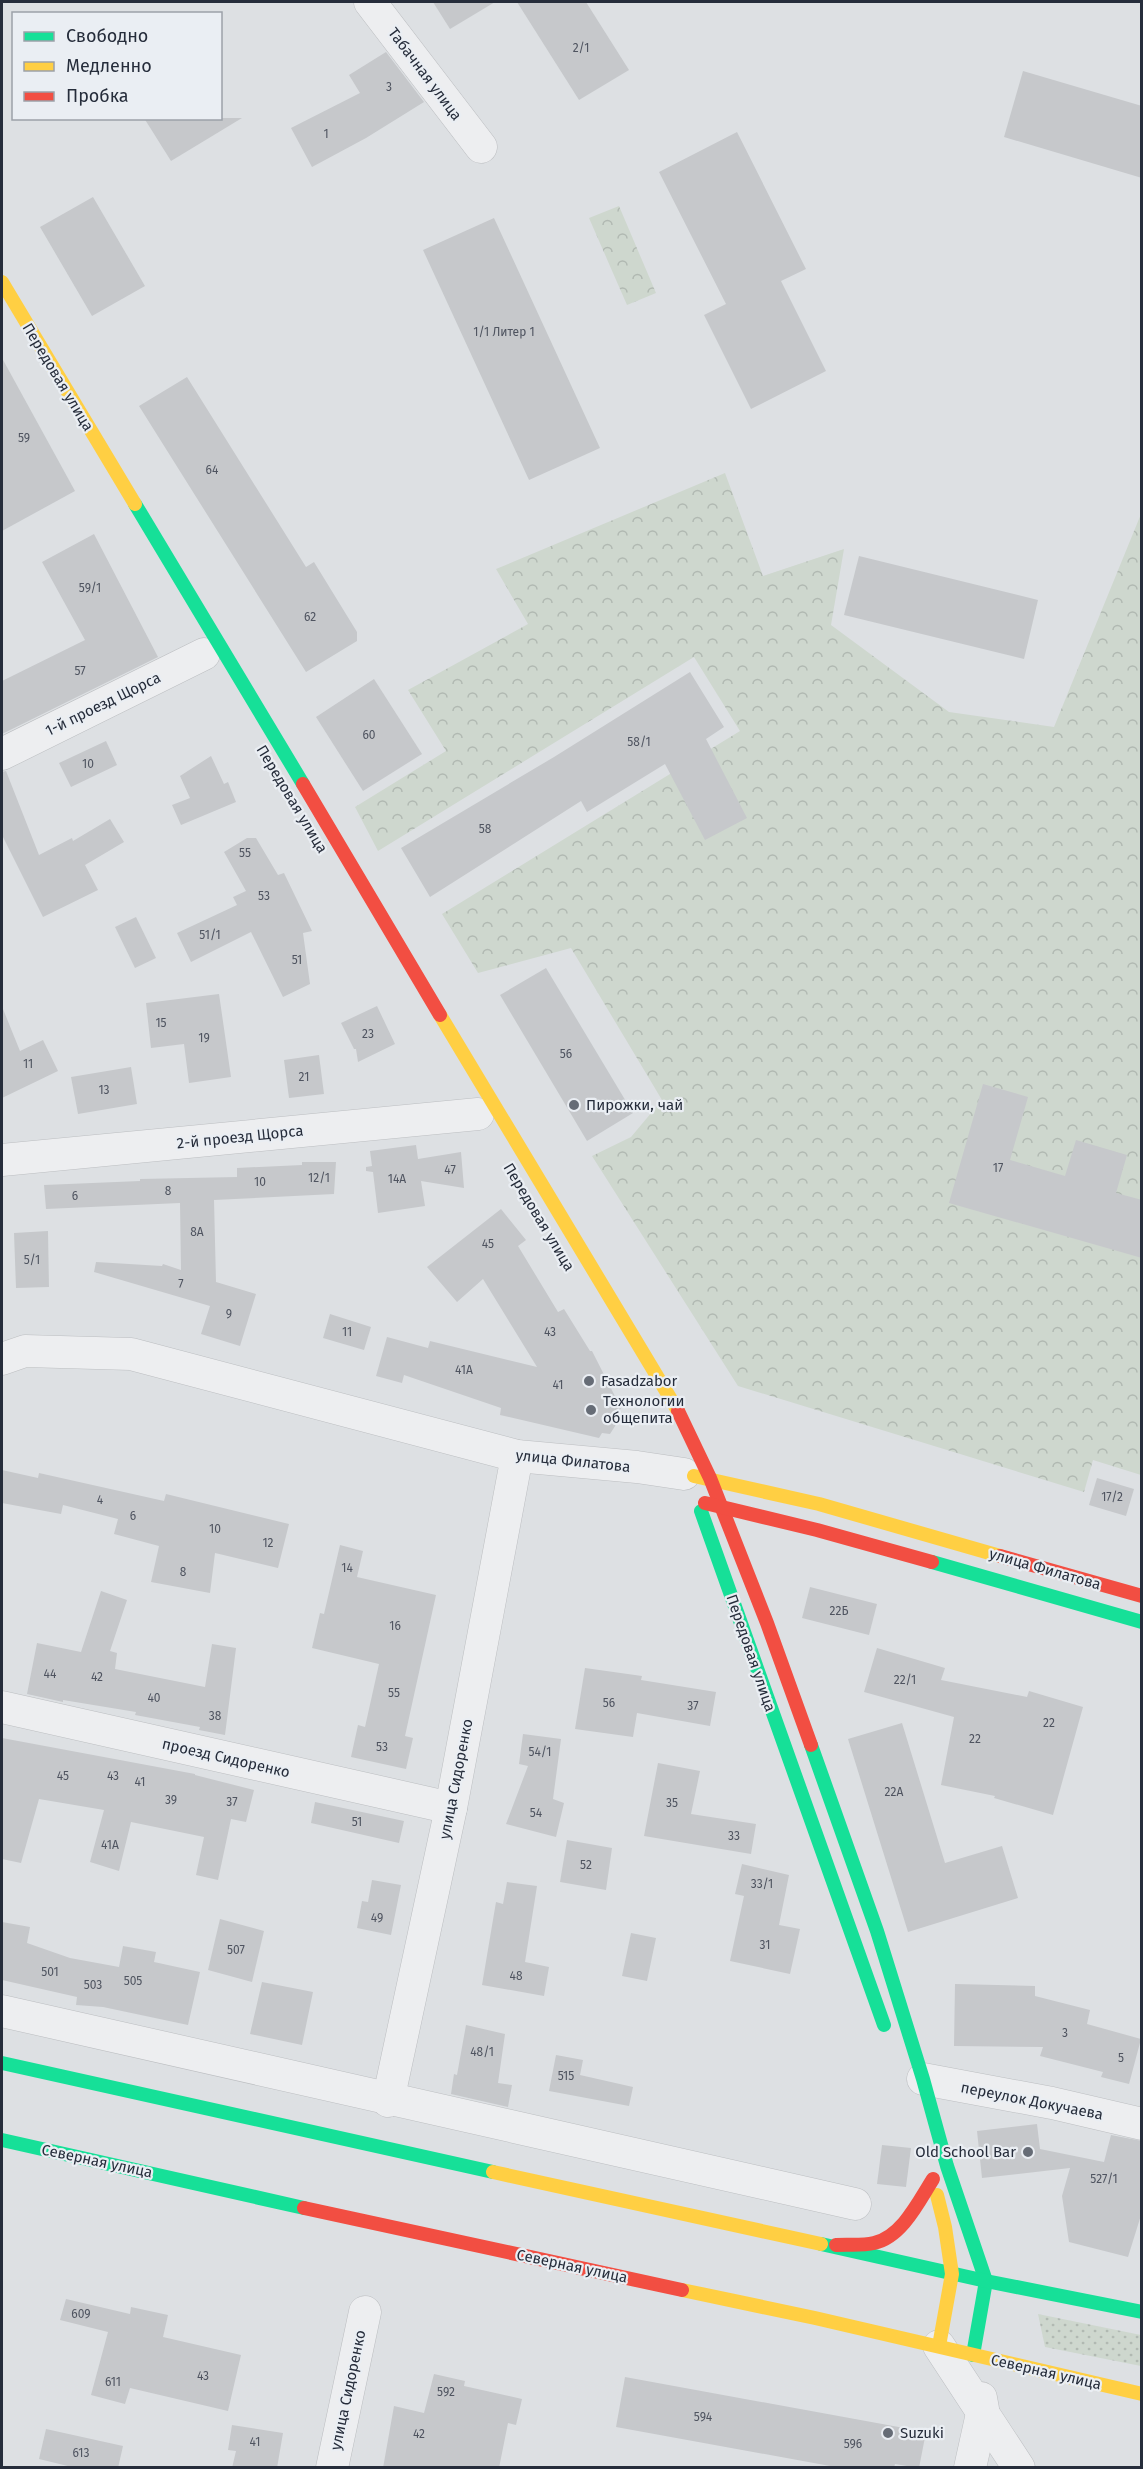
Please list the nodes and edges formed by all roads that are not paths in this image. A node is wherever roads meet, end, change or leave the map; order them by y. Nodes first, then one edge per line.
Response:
1 (370, 2) edge
2 (481, 147) dead end
3 (2, 282) edge
4 (203, 654) dead end
5 (2, 754) edge
6 (478, 1114) dead end
7 (2, 1160) edge
8 (2, 1359) edge
9 (518, 1456) junction
10 (693, 1479) junction
11 (722, 1507) junction
12 (790, 1523) junction
13 (763, 1534) dead end
14 (751, 1547) dead end
15 (745, 1562) junction
16 (1142, 1596) edge
17 (1142, 1622) edge
18 (2, 1707) edge
19 (451, 1808) junction
20 (2, 2011) edge
21 (891, 2044) dead end
22 (2, 2063) edge
23 (923, 2079) junction
24 (388, 2101) junction
25 (1142, 2124) edge
26 (2, 2140) edge
27 (855, 2204) dead end
28 (828, 2245) junction
29 (952, 2274) junction
30 (986, 2281) junction
31 (1142, 2312) edge
32 (364, 2313) dead end
33 (939, 2346) junction
34 (972, 2355) junction
35 (1142, 2394) edge
36 (983, 2409) junction
37 (332, 2468) edge
38 (970, 2468) edge
39 (1019, 2468) edge

1 - 2 street, Табачная улица
3 - 10 main road, Передовая улица
4 - 5 street, 1-й проезд Щорса
6 - 7 street, 2-й проезд Щорса
8 - 9 street, улица Филатова
9 - 10 street, улица Филатова
9 - 19 street, улица Сидоренко
10 - 11 main road
10 - 11 main road, Передовая улица
10 - 16 main road, улица Филатова
10 - 21 main road, Передовая улица
11 - 12 main road
11 - 15 main road, Передовая улица
12 - 13 main road
12 - 17 main road
14 - 15 main road
15 - 23 main road, Передовая улица
18 - 19 street, проезд Сидоренко
19 - 24 street, улица Сидоренко
20 - 24 street
22 - 28 main road
23 - 25 street, переулок Докучаева
23 - 30 main road, Передовая улица
24 - 27 street
26 - 33 main road, Северная улица
28 - 29 main road
28 - 29 main road
29 - 30 main road
29 - 33 main road
30 - 31 main road
30 - 34 main road, Передовая улица
32 - 37 street, улица Сидоренко
33 - 34 main road, Северная улица
33 - 36 street, Передовая улица
34 - 35 main road, Северная улица
34 - 36 street, Передовая улица
36 - 38 street
36 - 39 street, Передовая улица

